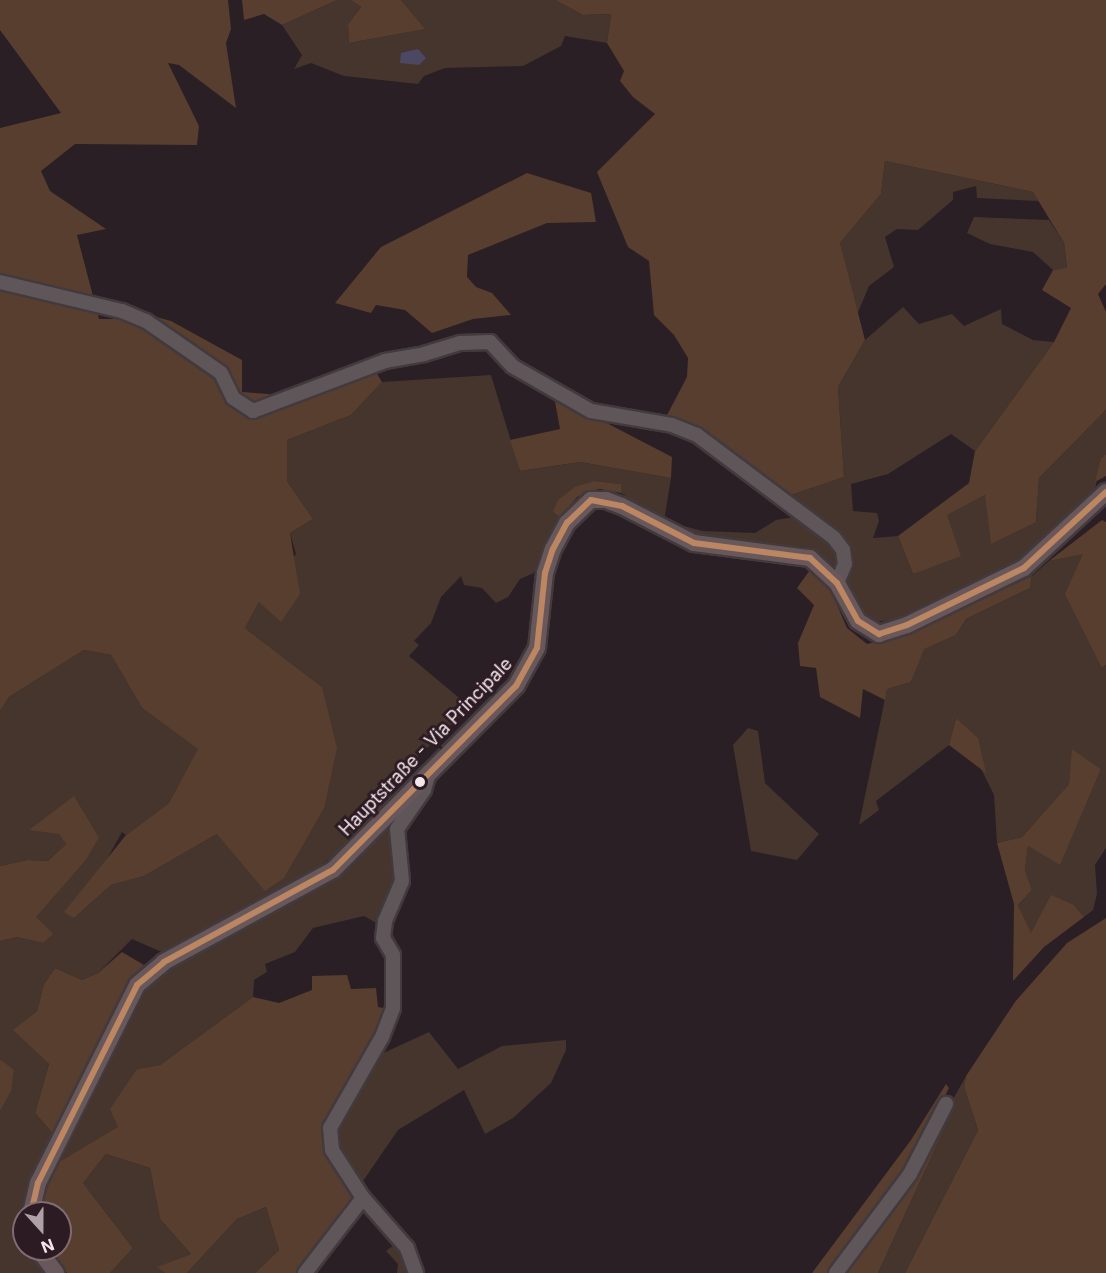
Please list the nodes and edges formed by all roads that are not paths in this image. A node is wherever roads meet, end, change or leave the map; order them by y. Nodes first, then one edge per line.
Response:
1 (0, 282) edge
2 (1106, 492) edge
3 (837, 583) junction
4 (429, 770) junction
5 (946, 1104) dead end
6 (363, 1198) junction
7 (34, 1201) edge
8 (305, 1273) edge
9 (416, 1273) edge
10 (836, 1273) edge

1 - 3 street
2 - 3 main road, Hauptstraße - Via Principale
3 - 4 main road, Hauptstraße - Via Principale
4 - 6 street
4 - 7 main road, Hauptstraße - Via Principale
5 - 10 street
6 - 8 street
6 - 9 street

